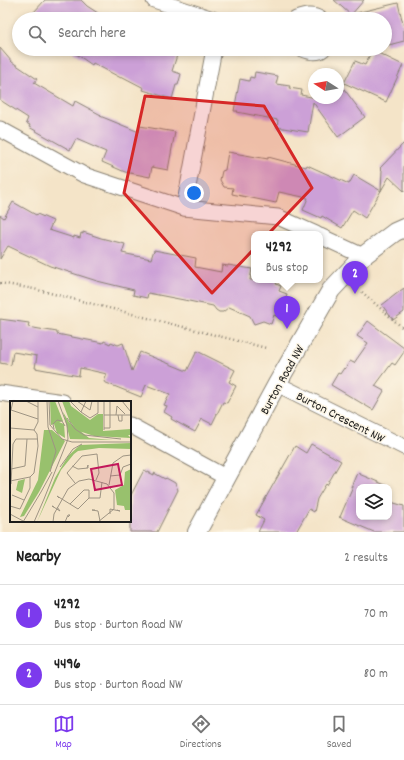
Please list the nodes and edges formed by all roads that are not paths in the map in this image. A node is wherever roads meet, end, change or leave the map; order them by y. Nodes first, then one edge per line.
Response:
1 (154, 0) edge
2 (191, 12) edge
3 (213, 56) edge
4 (0, 129) edge
5 (184, 208) junction
6 (404, 228) edge
7 (309, 231) edge
8 (323, 237) edge
9 (363, 256) junction
10 (277, 384) junction
11 (0, 393) edge
12 (56, 401) edge
13 (131, 426) edge
14 (404, 447) edge
15 (227, 478) junction
16 (197, 532) edge

1 - 2 street
3 - 5 street
4 - 5 street
5 - 7 street
6 - 9 street, Burton Road NW
8 - 9 street
9 - 10 street, Burton Road NW
10 - 14 street, Burton Crescent NW
10 - 15 street, Burton Road NW
11 - 12 street
13 - 15 street
15 - 16 street, Burton Road NW

